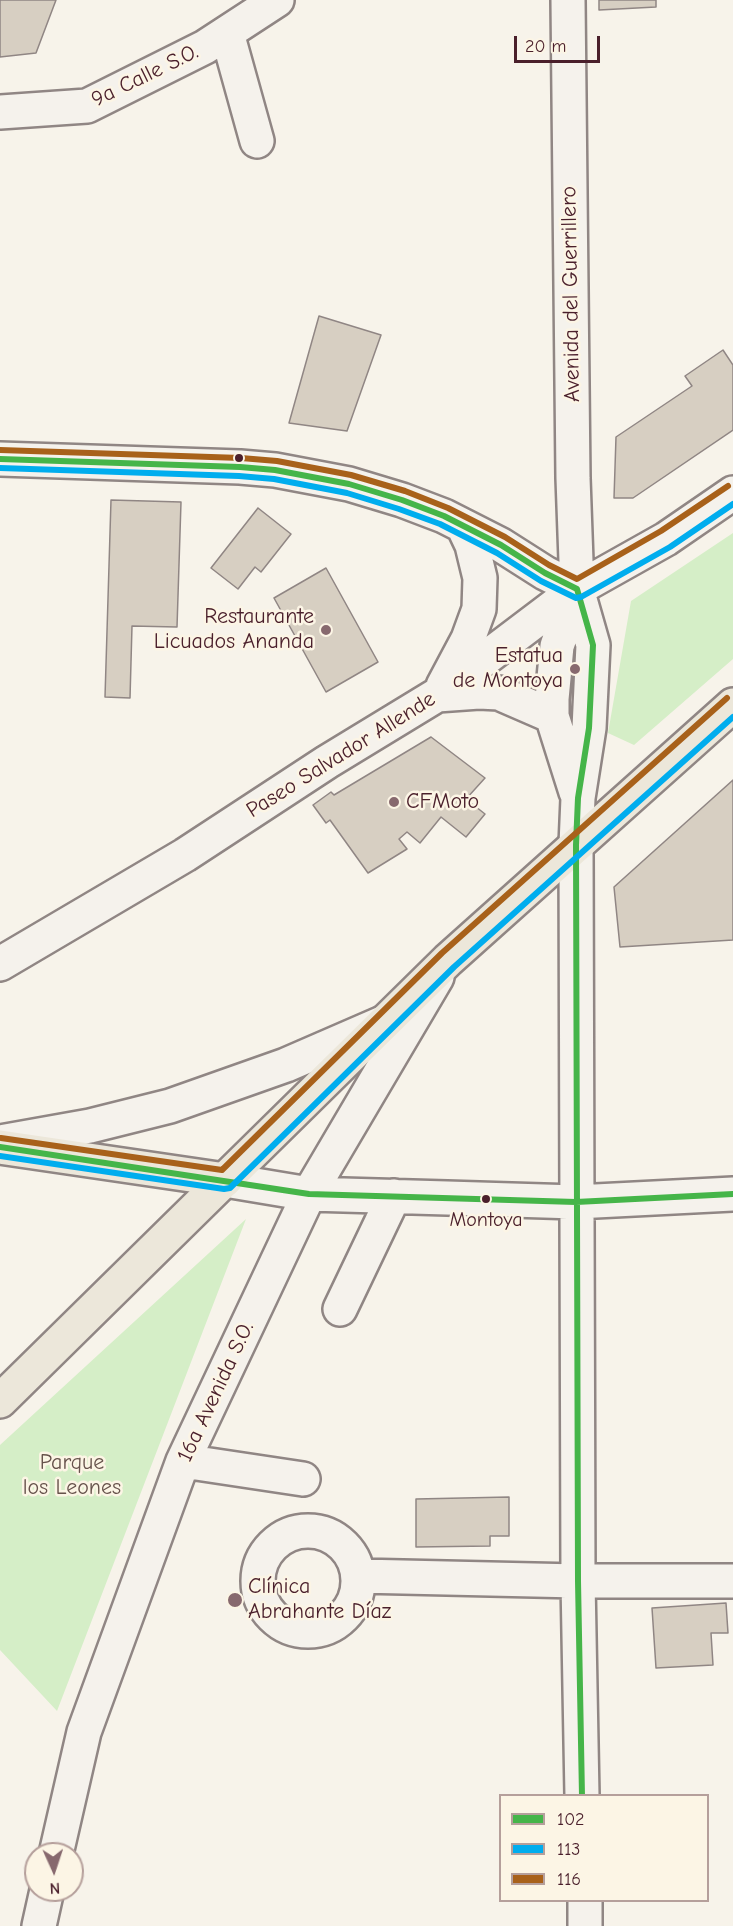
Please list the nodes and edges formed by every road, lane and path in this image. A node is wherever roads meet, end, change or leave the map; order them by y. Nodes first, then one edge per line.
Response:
1 (277, 0) edge
2 (568, 0) edge
3 (226, 33) junction
4 (0, 112) edge
5 (257, 141) dead end
6 (0, 459) edge
7 (733, 493) edge
8 (463, 526) junction
9 (577, 588) junction
10 (437, 695) junction
11 (733, 705) edge
12 (552, 716) junction
13 (578, 798) junction
14 (576, 844) junction
15 (5, 950) edge
16 (448, 960) junction
17 (385, 1022) junction
18 (0, 1142) edge
19 (0, 1147) edge
20 (225, 1180) junction
21 (309, 1194) junction
22 (733, 1194) edge
23 (394, 1196) junction
24 (576, 1202) junction
25 (340, 1309) dead end
26 (0, 1401) edge
27 (183, 1461) junction
28 (303, 1479) dead end
29 (359, 1576) dead end
30 (578, 1581) junction
31 (733, 1581) edge
32 (582, 1794) edge
33 (59, 1842) edge
34 (44, 1902) edge
35 (585, 1902) edge
36 (39, 1926) edge
37 (585, 1926) edge

1 - 3 street, 9a Calle S.O.
2 - 9 street, Avenida del Guerrillero
3 - 4 street, 9a Calle S.O.
3 - 5 street
6 - 8 street
7 - 9 street, Paseo Salvador Allende
8 - 9 street
8 - 10 street
9 - 10 street, Paseo Salvador Allende
9 - 12 street, Avenida del Guerrillero
9 - 13 street, Avenida del Guerrillero
10 - 12 street
10 - 15 street, Paseo Salvador Allende
11 - 14 main road
12 - 13 street, Avenida del Guerrillero
13 - 14 street, Avenida del Guerrillero
14 - 16 main road
14 - 24 street, Avenida del Guerrillero
16 - 17 main road
16 - 21 street, 16a Avenida S.O.
17 - 18 street
17 - 20 main road
19 - 20 main road
20 - 21 street
20 - 26 main road
21 - 23 street
21 - 27 street, 16a Avenida S.O.
22 - 24 street
23 - 24 street
23 - 25 street
24 - 30 street, Avenida del Guerrillero
27 - 28 street
27 - 33 street, 16a Avenida S.O.
29 - 30 street
30 - 31 street
30 - 32 street, Avenida del Guerrillero
34 - 36 street
35 - 37 street

